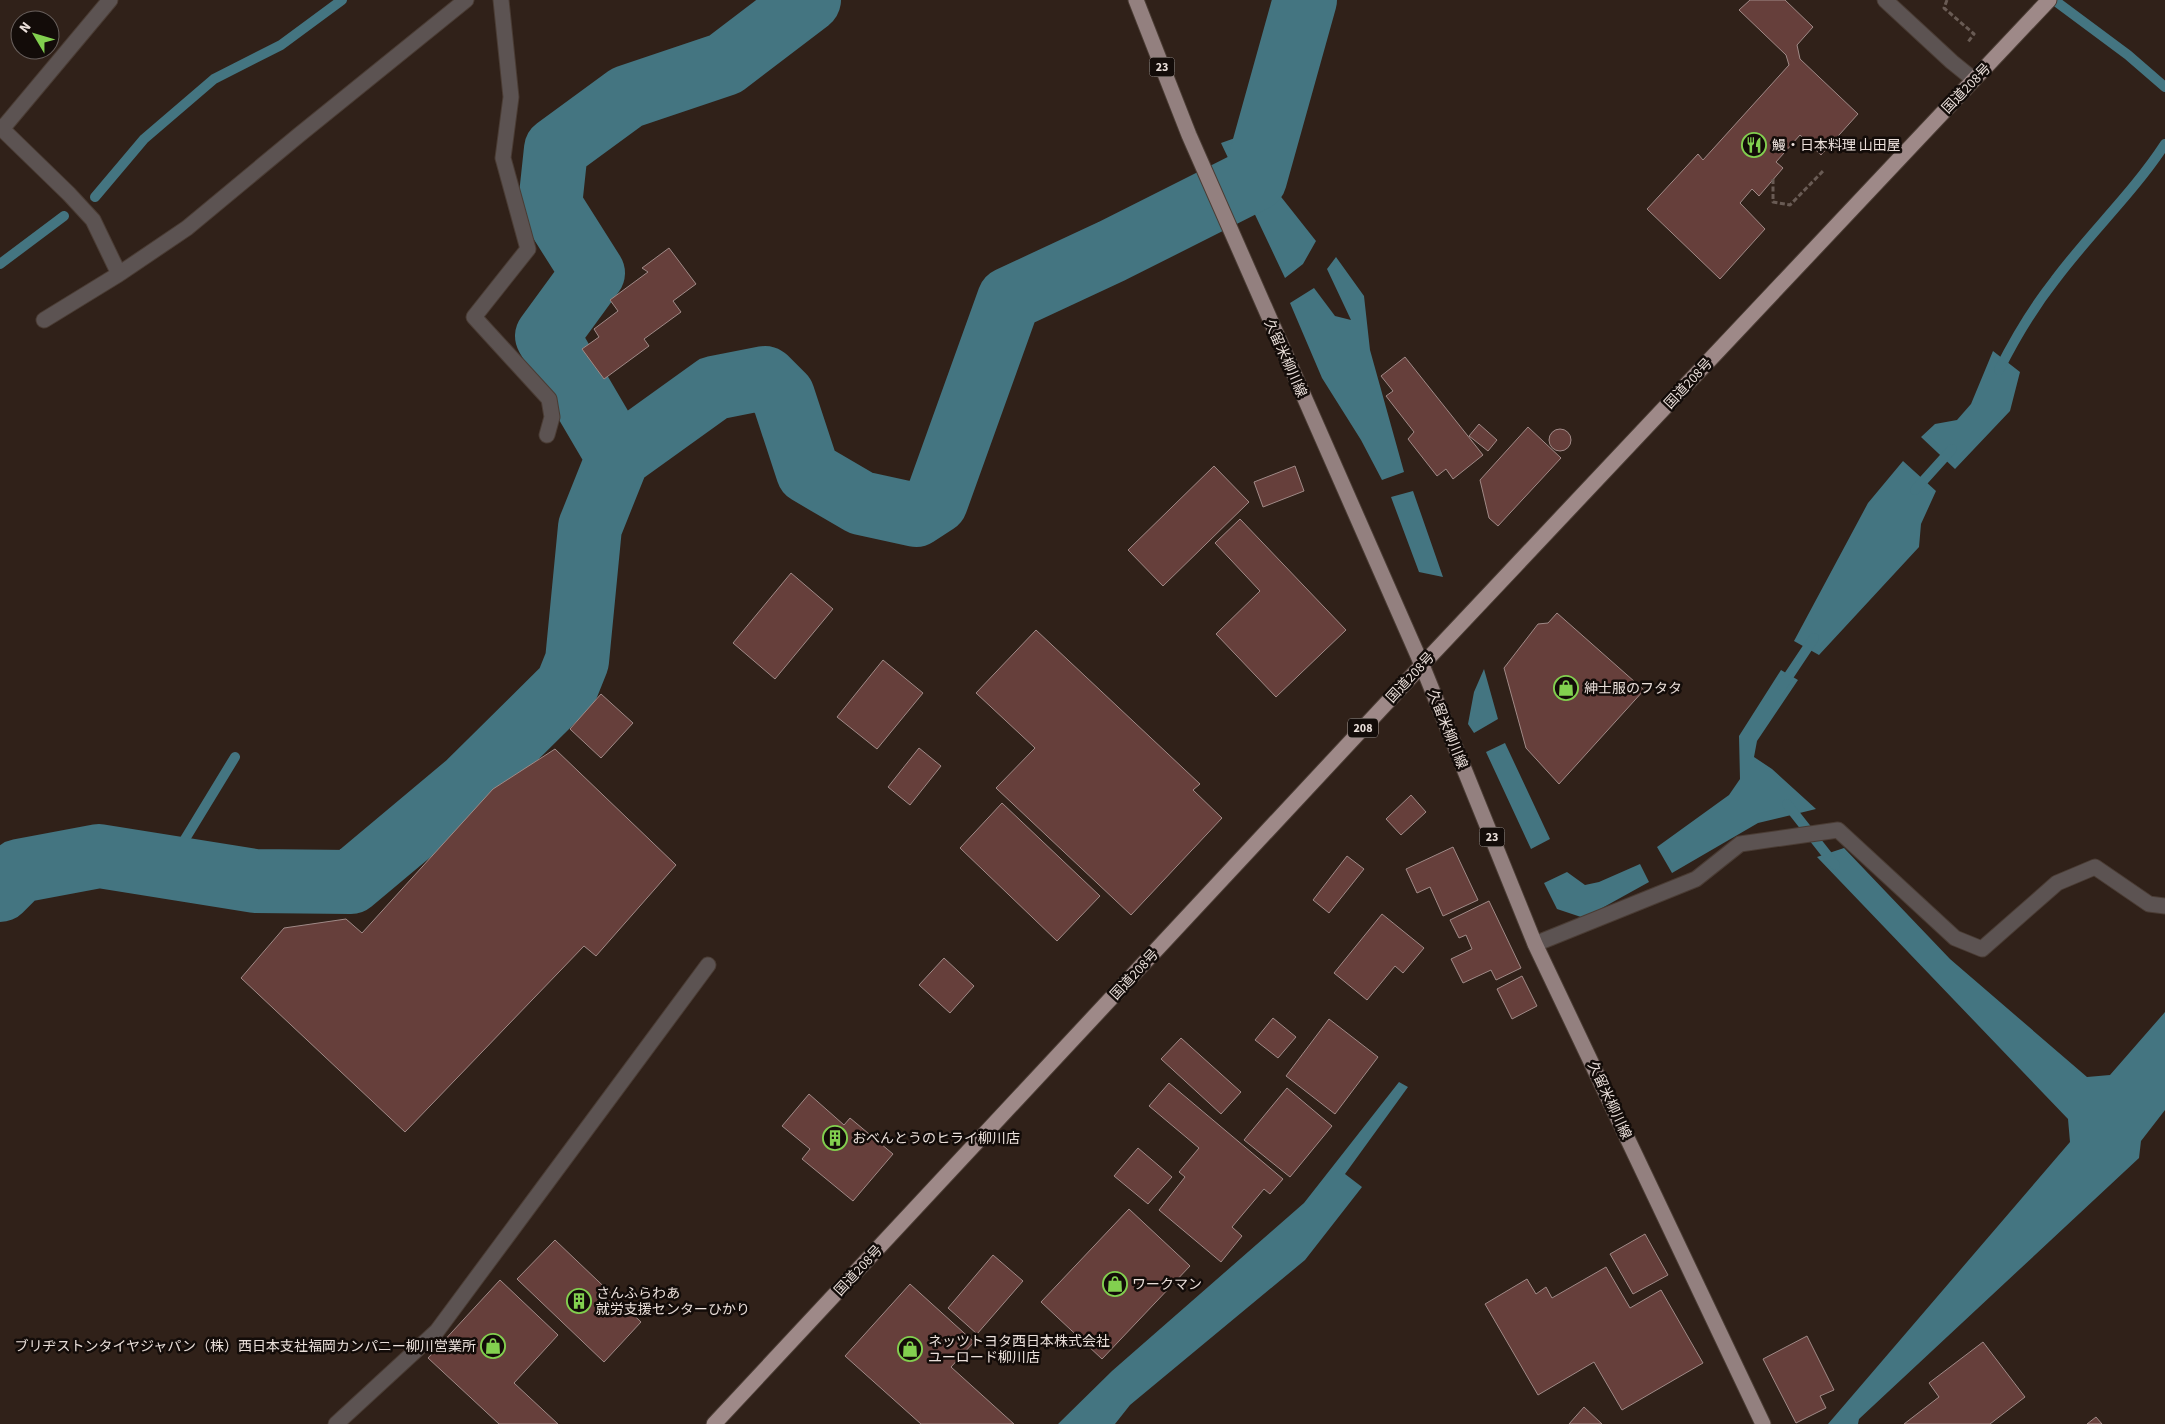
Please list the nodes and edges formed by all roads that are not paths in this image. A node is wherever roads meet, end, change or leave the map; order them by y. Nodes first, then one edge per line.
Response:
1 (110, 0) edge
2 (466, 0) edge
3 (501, 0) edge
4 (1136, 0) edge
5 (1885, 0) edge
6 (2049, 0) edge
7 (1973, 79) junction
8 (1, 128) edge
9 (119, 274) junction
10 (44, 320) dead end
11 (547, 435) dead end
12 (1422, 665) junction
13 (2165, 906) edge
14 (1535, 944) junction
15 (708, 965) dead end
16 (336, 1424) edge
17 (714, 1424) edge
18 (1763, 1424) edge

1 - 8 street
2 - 9 street
3 - 11 street
4 - 12 main road, 久留米柳川線 / 23
5 - 7 street
6 - 7 highway, 国道208号 / 208
7 - 12 highway, 国道208号 / 208
8 - 9 street
9 - 10 street
12 - 14 main road, 久留米柳川線 / 23
12 - 17 highway, 国道208号 / 208
13 - 14 street
14 - 18 main road, 久留米柳川線 / 23
15 - 16 street

